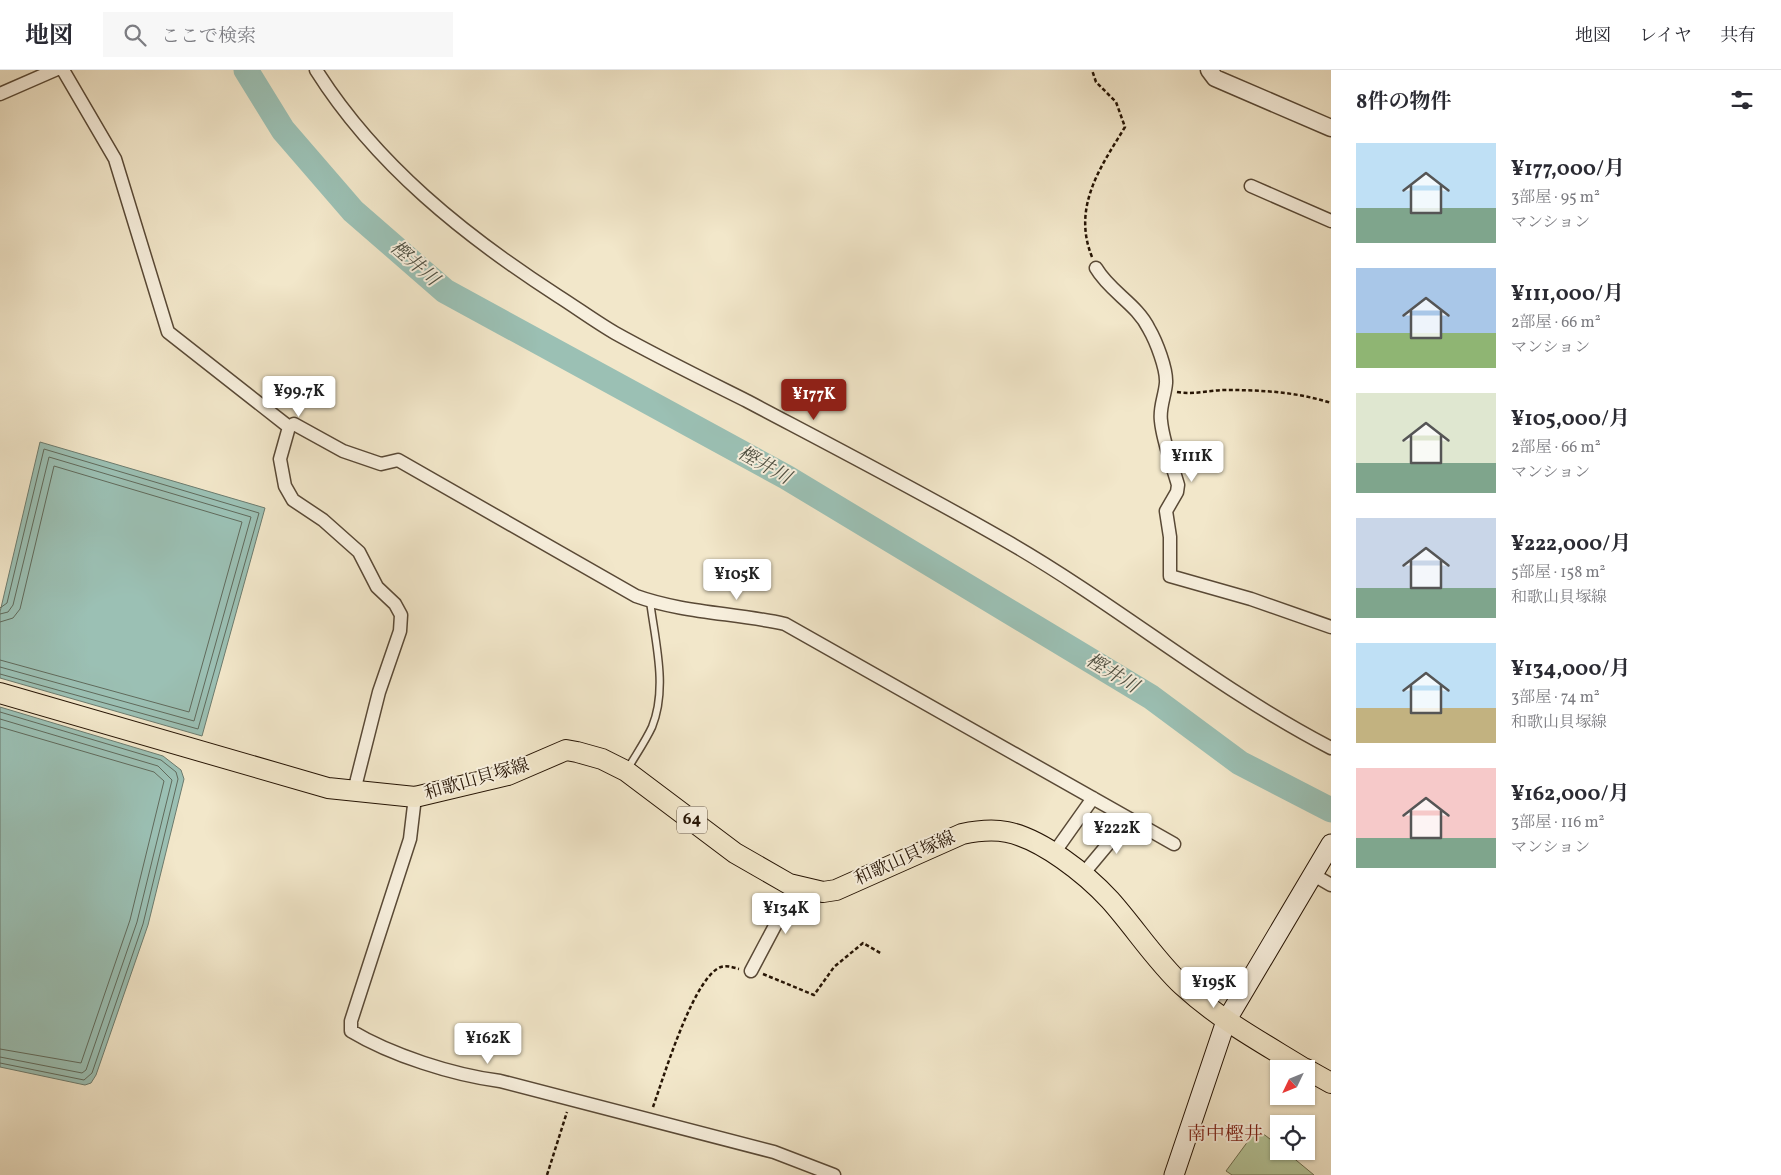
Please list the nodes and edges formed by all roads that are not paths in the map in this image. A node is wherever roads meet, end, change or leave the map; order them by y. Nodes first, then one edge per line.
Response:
1 (55, 70) edge
2 (63, 70) edge
3 (316, 70) edge
4 (1209, 70) edge
5 (0, 94) edge
6 (1331, 128) edge
7 (1251, 186) dead end
8 (1331, 221) edge
9 (1096, 268) road end
10 (289, 427) junction
11 (650, 601) junction
12 (1331, 627) edge
13 (0, 693) edge
14 (1331, 748) edge
15 (626, 771) junction
16 (354, 791) junction
17 (415, 797) junction
18 (1093, 798) junction
19 (1129, 818) junction
20 (1174, 844) dead end
21 (1331, 844) edge
22 (1054, 853) junction
23 (1313, 873) junction
24 (1083, 874) junction
25 (1331, 885) edge
26 (796, 886) junction
27 (751, 971) road end
28 (1226, 1022) junction
29 (1291, 1060) edge
30 (1315, 1074) edge
31 (1331, 1083) edge
32 (834, 1175) edge
33 (1174, 1175) edge

1 - 5 street
2 - 10 street
3 - 14 street
4 - 6 street
7 - 8 street
9 - 12 street
10 - 11 street
10 - 16 street
11 - 15 lane
11 - 18 street
13 - 16 main road, 和歌山貝塚線 / 64
15 - 17 main road, 和歌山貝塚線 / 64
15 - 26 main road, 和歌山貝塚線 / 64
16 - 17 main road, 和歌山貝塚線 / 64
17 - 32 street
18 - 19 street
18 - 22 street
19 - 20 street
19 - 24 street
21 - 23 main road
22 - 24 main road, 和歌山貝塚線 / 64
22 - 26 main road, 和歌山貝塚線 / 64
23 - 25 street
23 - 28 main road
24 - 28 main road, 和歌山貝塚線 / 64
26 - 27 street
28 - 29 main road, 和歌山貝塚線 / 64
28 - 33 main road
30 - 31 main road, 和歌山貝塚線 / 64

